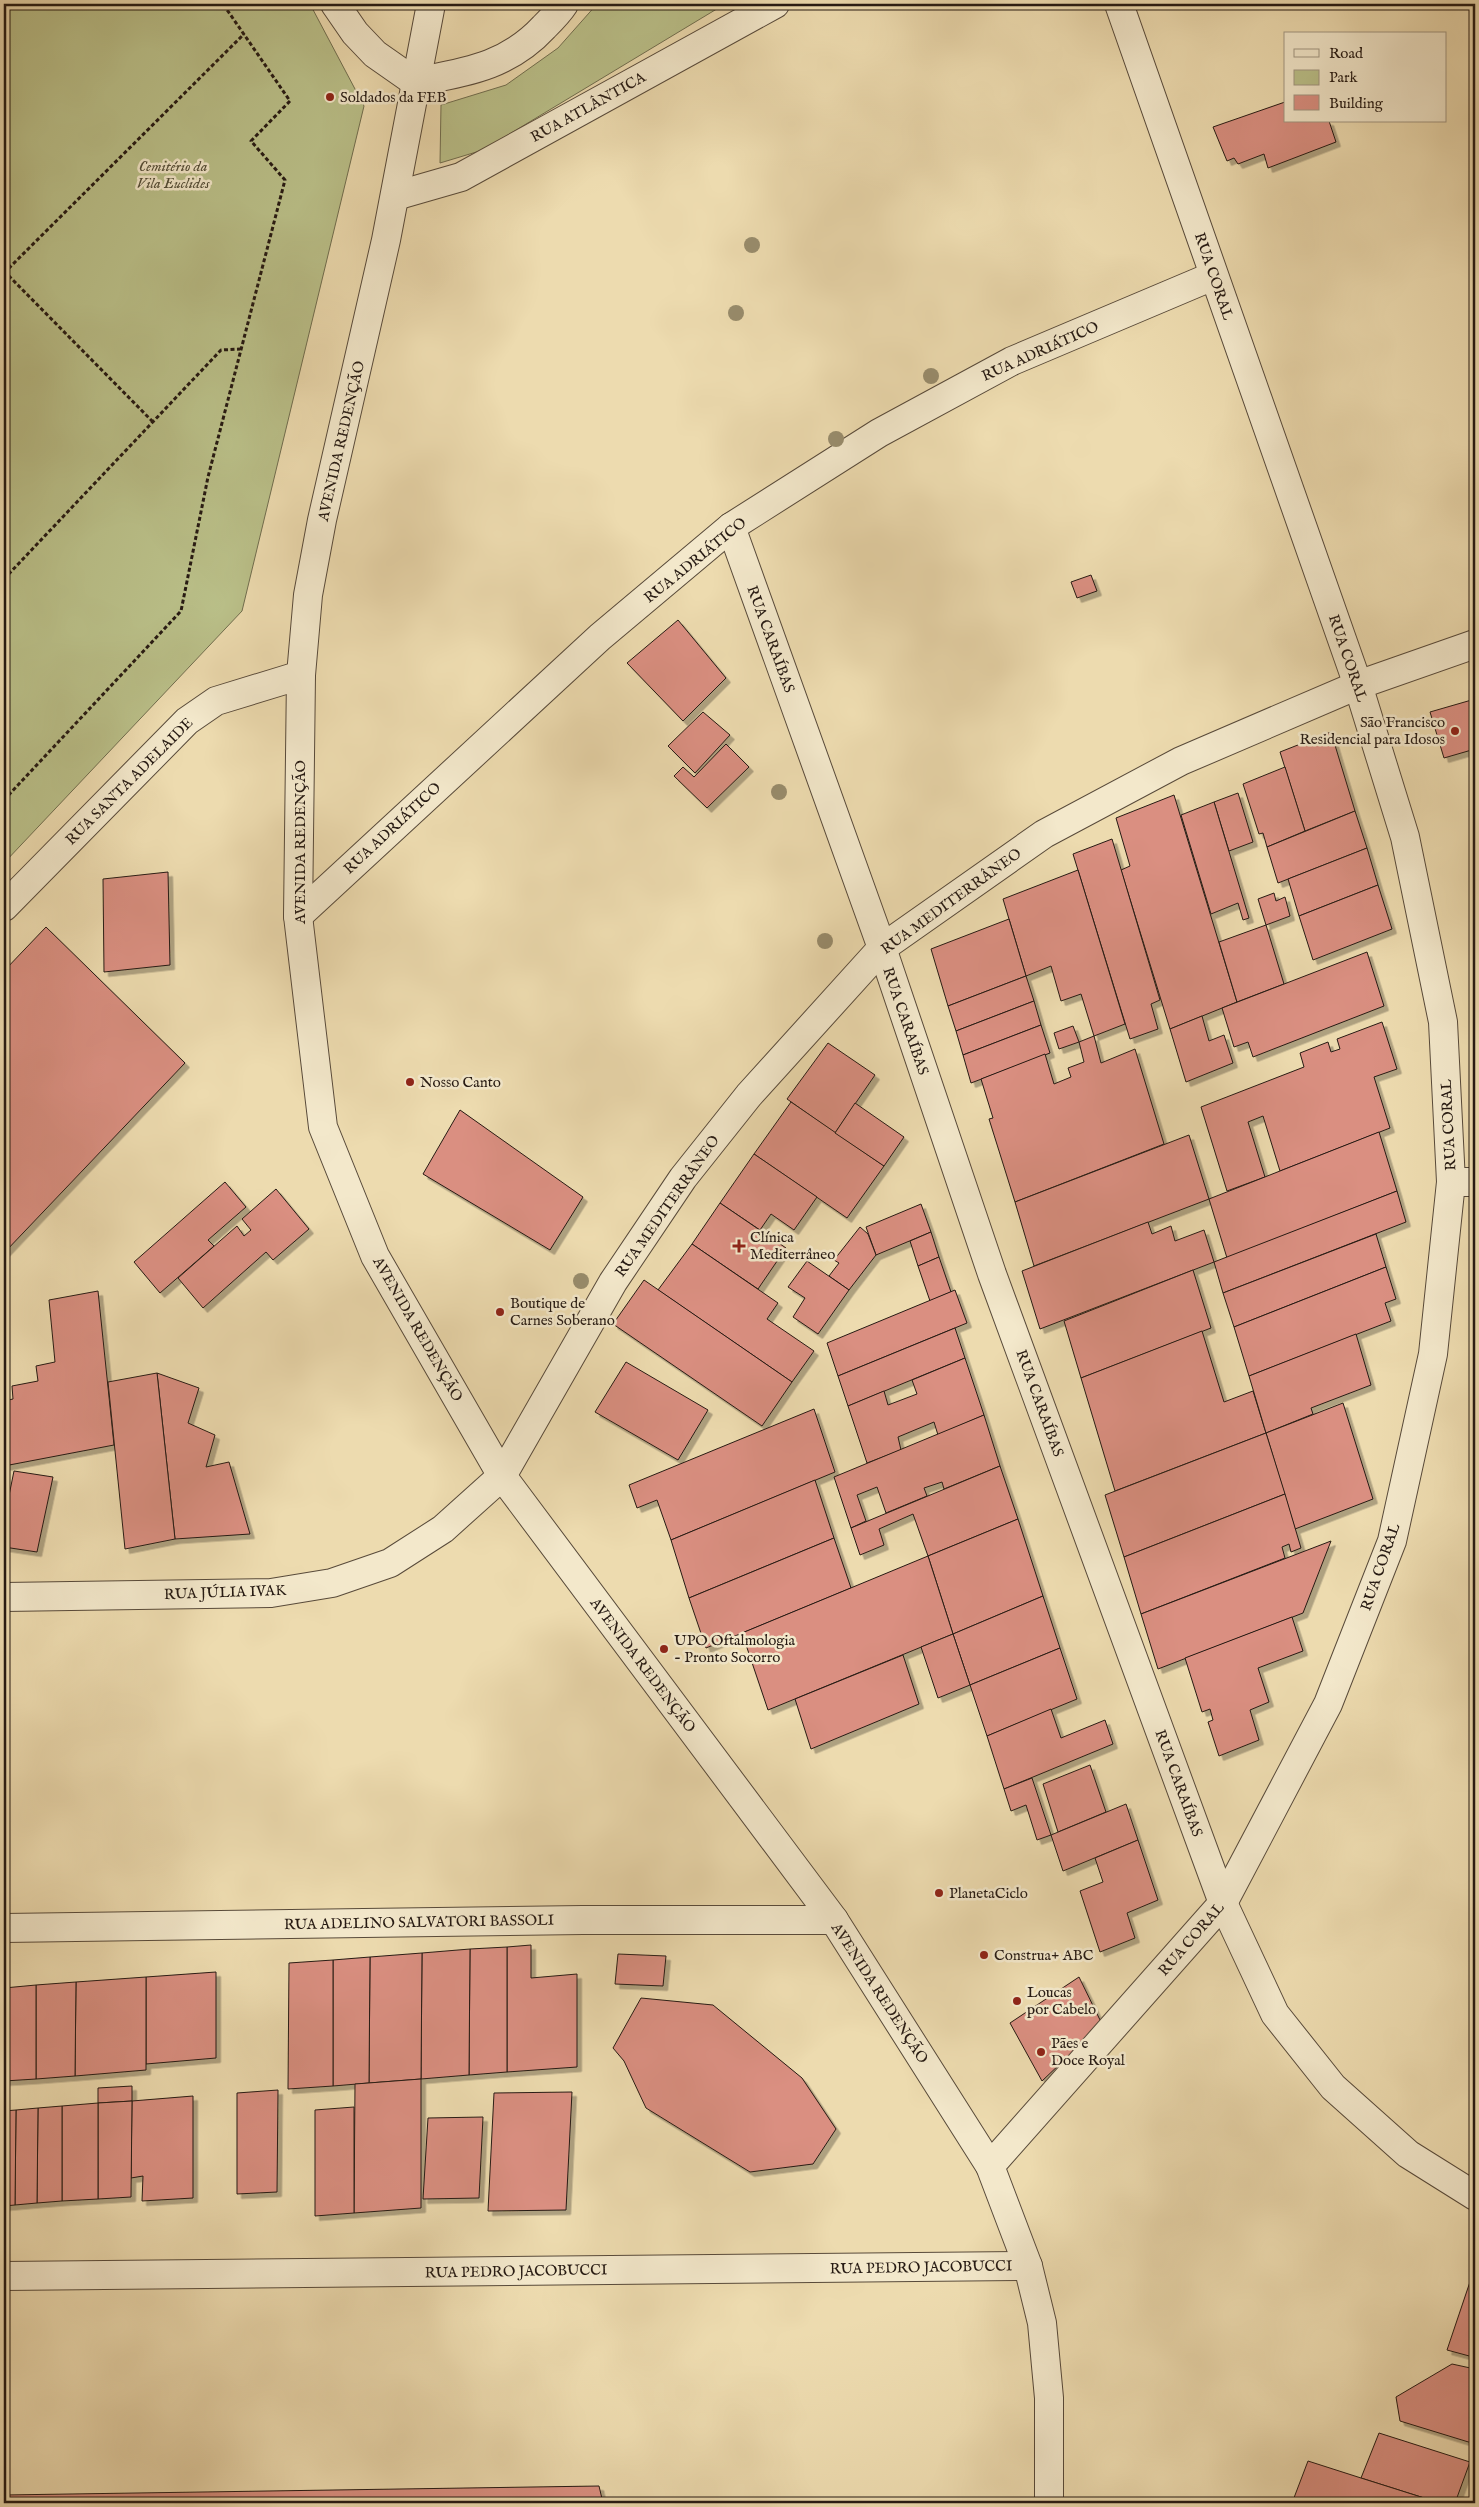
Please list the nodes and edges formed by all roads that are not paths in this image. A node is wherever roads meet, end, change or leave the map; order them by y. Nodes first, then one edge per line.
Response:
1 (335, 4) edge
2 (431, 4) edge
3 (564, 4) edge
4 (775, 4) edge
5 (1119, 4) edge
6 (415, 82) junction
7 (395, 196) junction
8 (1214, 276) junction
9 (731, 527) junction
10 (1475, 644) edge
11 (301, 675) junction
12 (1358, 685) junction
13 (4, 907) edge
14 (298, 916) junction
15 (882, 948) junction
16 (1463, 1182) edge
17 (502, 1476) junction
18 (4, 1597) edge
19 (1223, 1903) junction
20 (834, 1920) junction
21 (4, 1928) edge
22 (990, 2166) junction
23 (1475, 2196) edge
24 (1028, 2266) junction
25 (4, 2276) edge
26 (1049, 2503) edge

1 - 6 street
2 - 6 street, AVENIDA REDENÇÃO
3 - 6 street
4 - 7 street, RUA ATLÂNTICA
5 - 8 street, RUA CORAL
6 - 7 street, AVENIDA REDENÇÃO
7 - 11 street, AVENIDA REDENÇÃO
8 - 9 street, RUA ADRIÁTICO
8 - 12 street, RUA CORAL
9 - 14 street, RUA ADRIÁTICO
9 - 15 street, RUA CARAÍBAS
10 - 12 street, RUA MEDITERRÂNEO
11 - 13 street, RUA SANTA ADELAIDE
11 - 14 street, AVENIDA REDENÇÃO
12 - 15 street, RUA MEDITERRÂNEO
12 - 16 street, RUA CORAL
14 - 17 street, AVENIDA REDENÇÃO
15 - 17 street, RUA MEDITERRÂNEO
15 - 19 street, RUA CARAÍBAS
16 - 19 street, RUA CORAL
17 - 18 street, RUA JÚLIA IVAK
17 - 20 street, AVENIDA REDENÇÃO
19 - 22 street, RUA CORAL
19 - 23 street, RUA CARAÍBAS
20 - 21 street, RUA ADELINO SALVATORI BASSOLI
20 - 22 street, AVENIDA REDENÇÃO
22 - 24 street, AVENIDA REDENÇÃO
24 - 25 street, RUA PEDRO JACOBUCCI
24 - 26 street, AVENIDA REDENÇÃO

